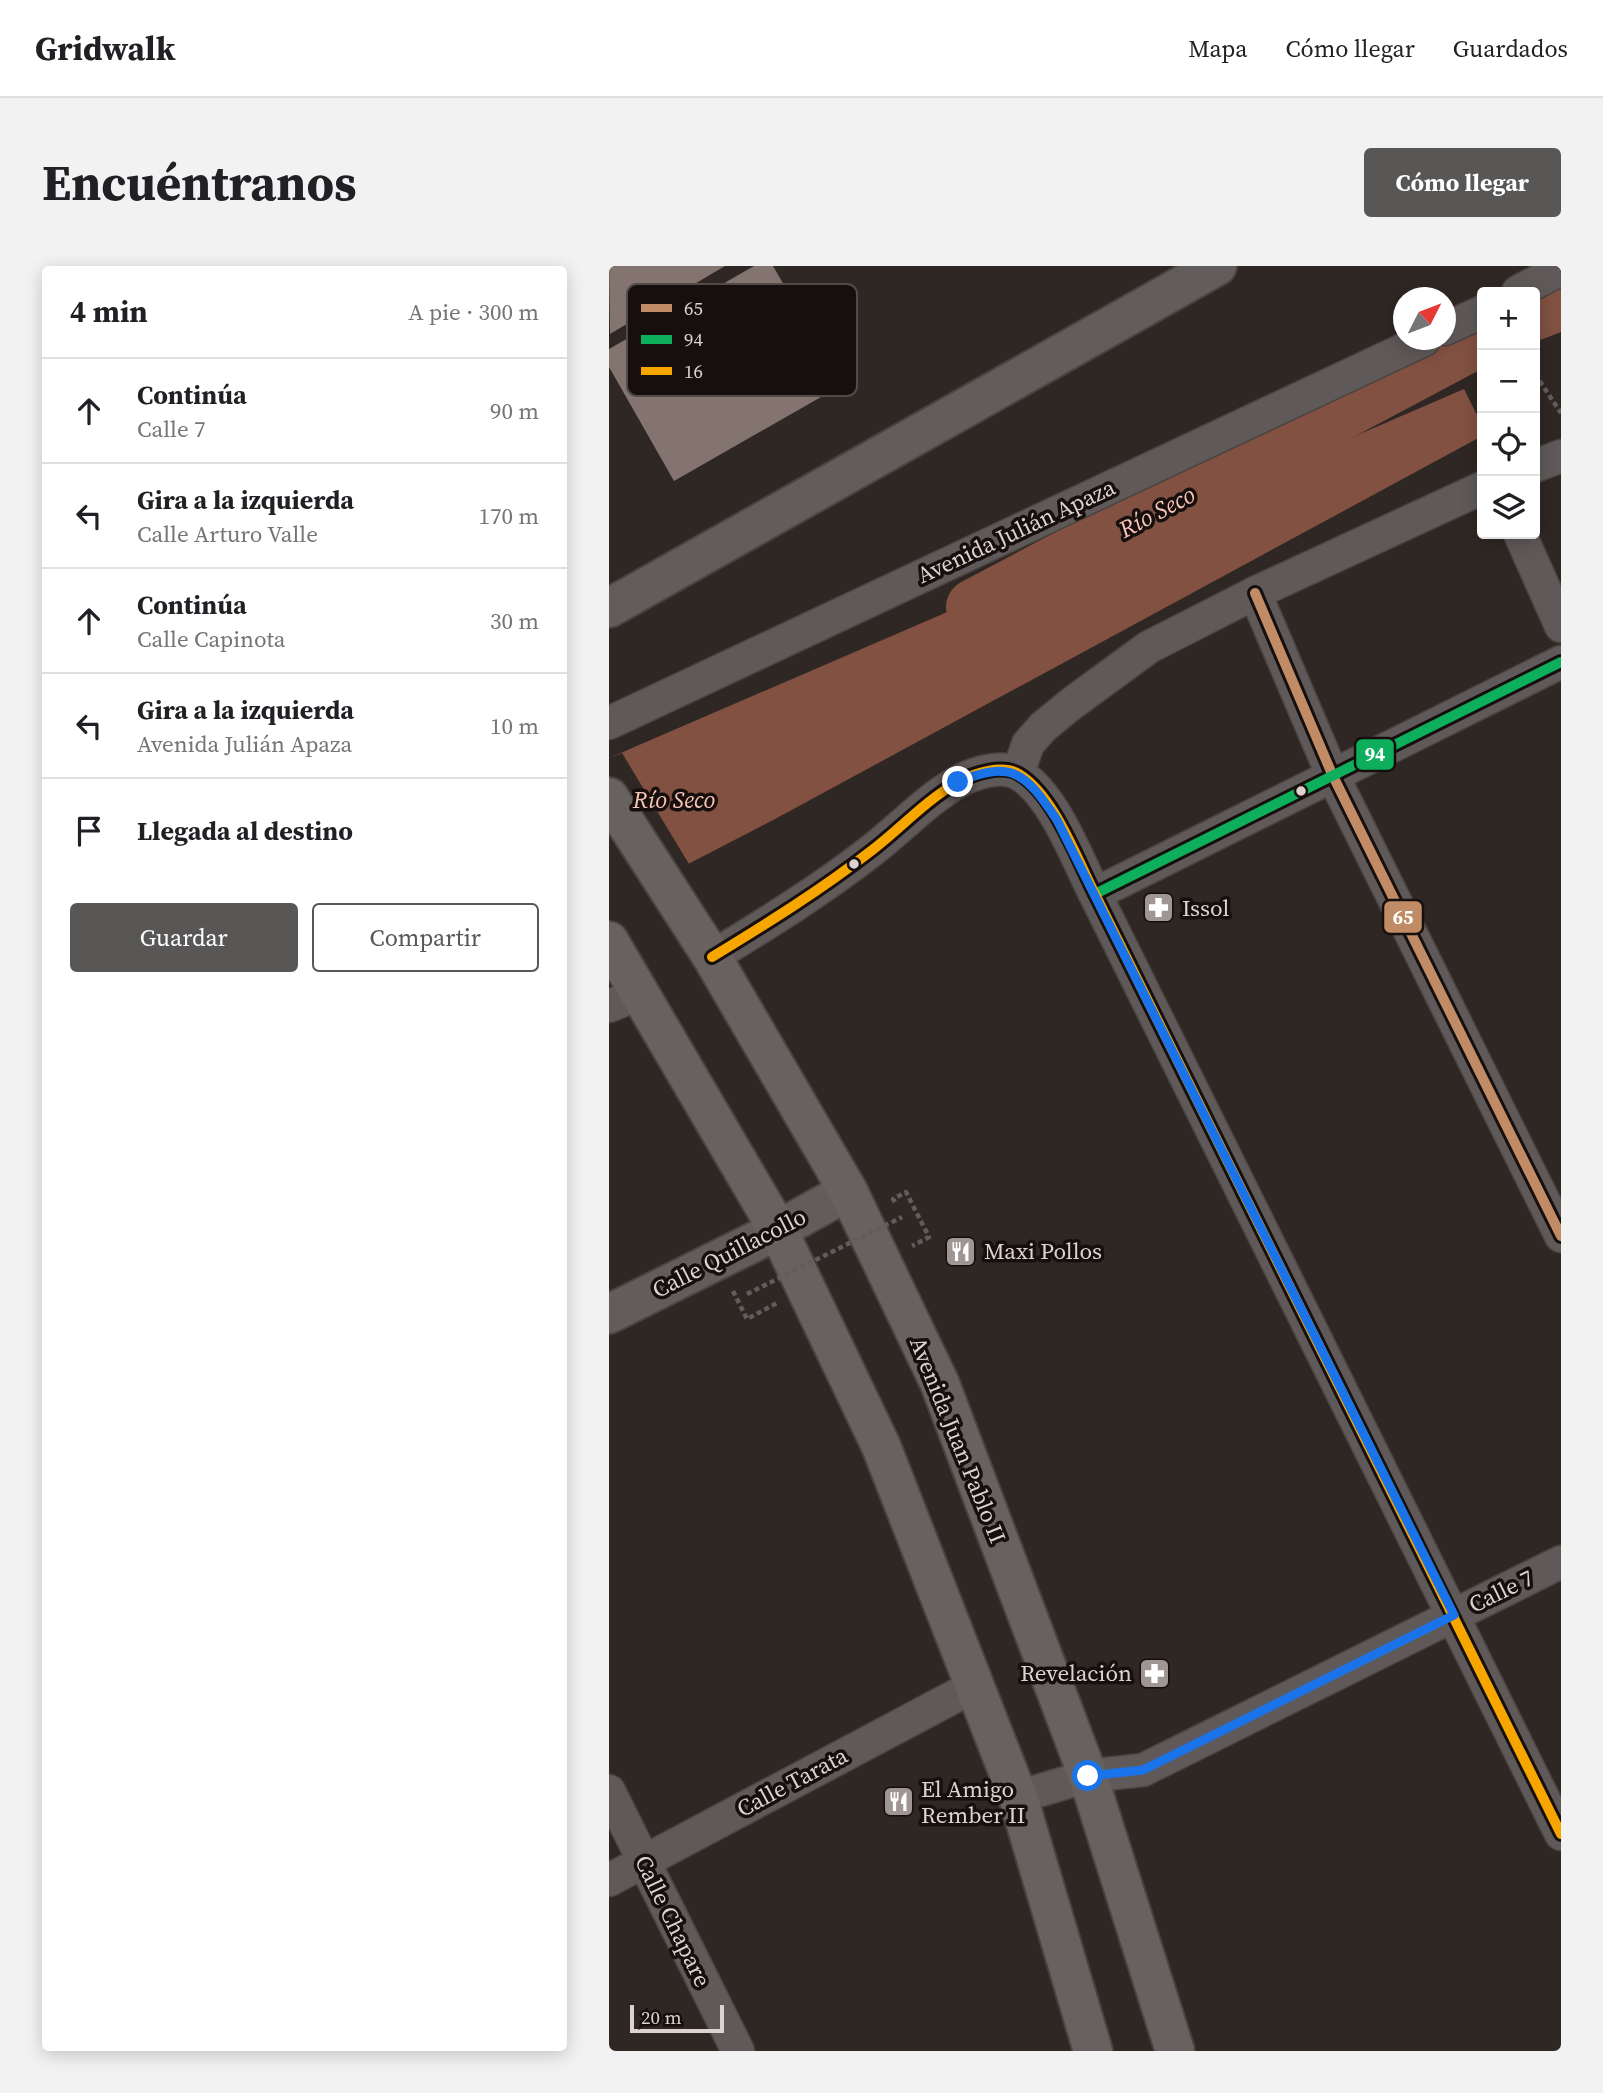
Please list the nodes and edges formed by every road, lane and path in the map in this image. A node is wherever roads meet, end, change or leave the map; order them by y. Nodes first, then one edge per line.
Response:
1 (1217, 266) edge
2 (1550, 270) edge
3 (1525, 287) edge
4 (1477, 314) edge
5 (1456, 324) edge
6 (1403, 350) edge
7 (1540, 382) edge
8 (1561, 413) edge
9 (1561, 456) edge
10 (1540, 464) edge
11 (1477, 490) edge
12 (1522, 539) edge
13 (1255, 593) junction
14 (609, 608) edge
15 (1561, 626) edge
16 (1561, 662) edge
17 (609, 723) edge
18 (1018, 773) junction
19 (1332, 774) junction
20 (609, 797) edge
21 (1095, 894) junction
22 (609, 941) edge
23 (712, 957) junction
24 (625, 1000) edge
25 (848, 1191) junction
26 (778, 1230) junction
27 (1561, 1236) edge
28 (929, 1237) dead end
29 (728, 1281) dead end
30 (743, 1285) dead end
31 (609, 1314) edge
32 (747, 1318) dead end
33 (1561, 1562) edge
34 (1454, 1615) junction
35 (976, 1685) junction
36 (1088, 1776) junction
37 (609, 1791) edge
38 (1019, 1797) junction
39 (1561, 1834) edge
40 (644, 1861) junction
41 (609, 1880) edge
42 (738, 2051) edge
43 (1093, 2051) edge
44 (1175, 2051) edge

1 - 14 street
2 - 3 street
4 - 5 street
6 - 17 street, Avenida Julián Apaza
7 - 8 path
9 - 10 street
11 - 13 street
12 - 15 street
13 - 18 street
13 - 19 street
16 - 19 street
18 - 21 street
18 - 23 street
19 - 21 street
19 - 27 street
20 - 23 highway, Avenida Juan Pablo II
21 - 34 street
22 - 24 highway
23 - 25 highway, Avenida Juan Pablo II
24 - 26 highway
25 - 26 street, Calle Quillacollo
25 - 36 highway, Avenida Juan Pablo II
26 - 31 street, Calle Quillacollo
26 - 35 highway
28 - 30 path, bridge
29 - 32 path
33 - 34 street, Calle 7
34 - 36 street, Calle 7
34 - 39 street
35 - 38 highway
35 - 40 street, Calle Tarata
36 - 38 street, Calle 7
36 - 44 highway, Avenida Juan Pablo II
37 - 40 street, Calle Chapare
38 - 43 highway
40 - 41 street, Calle Tarata
40 - 42 street, Calle Chapare

